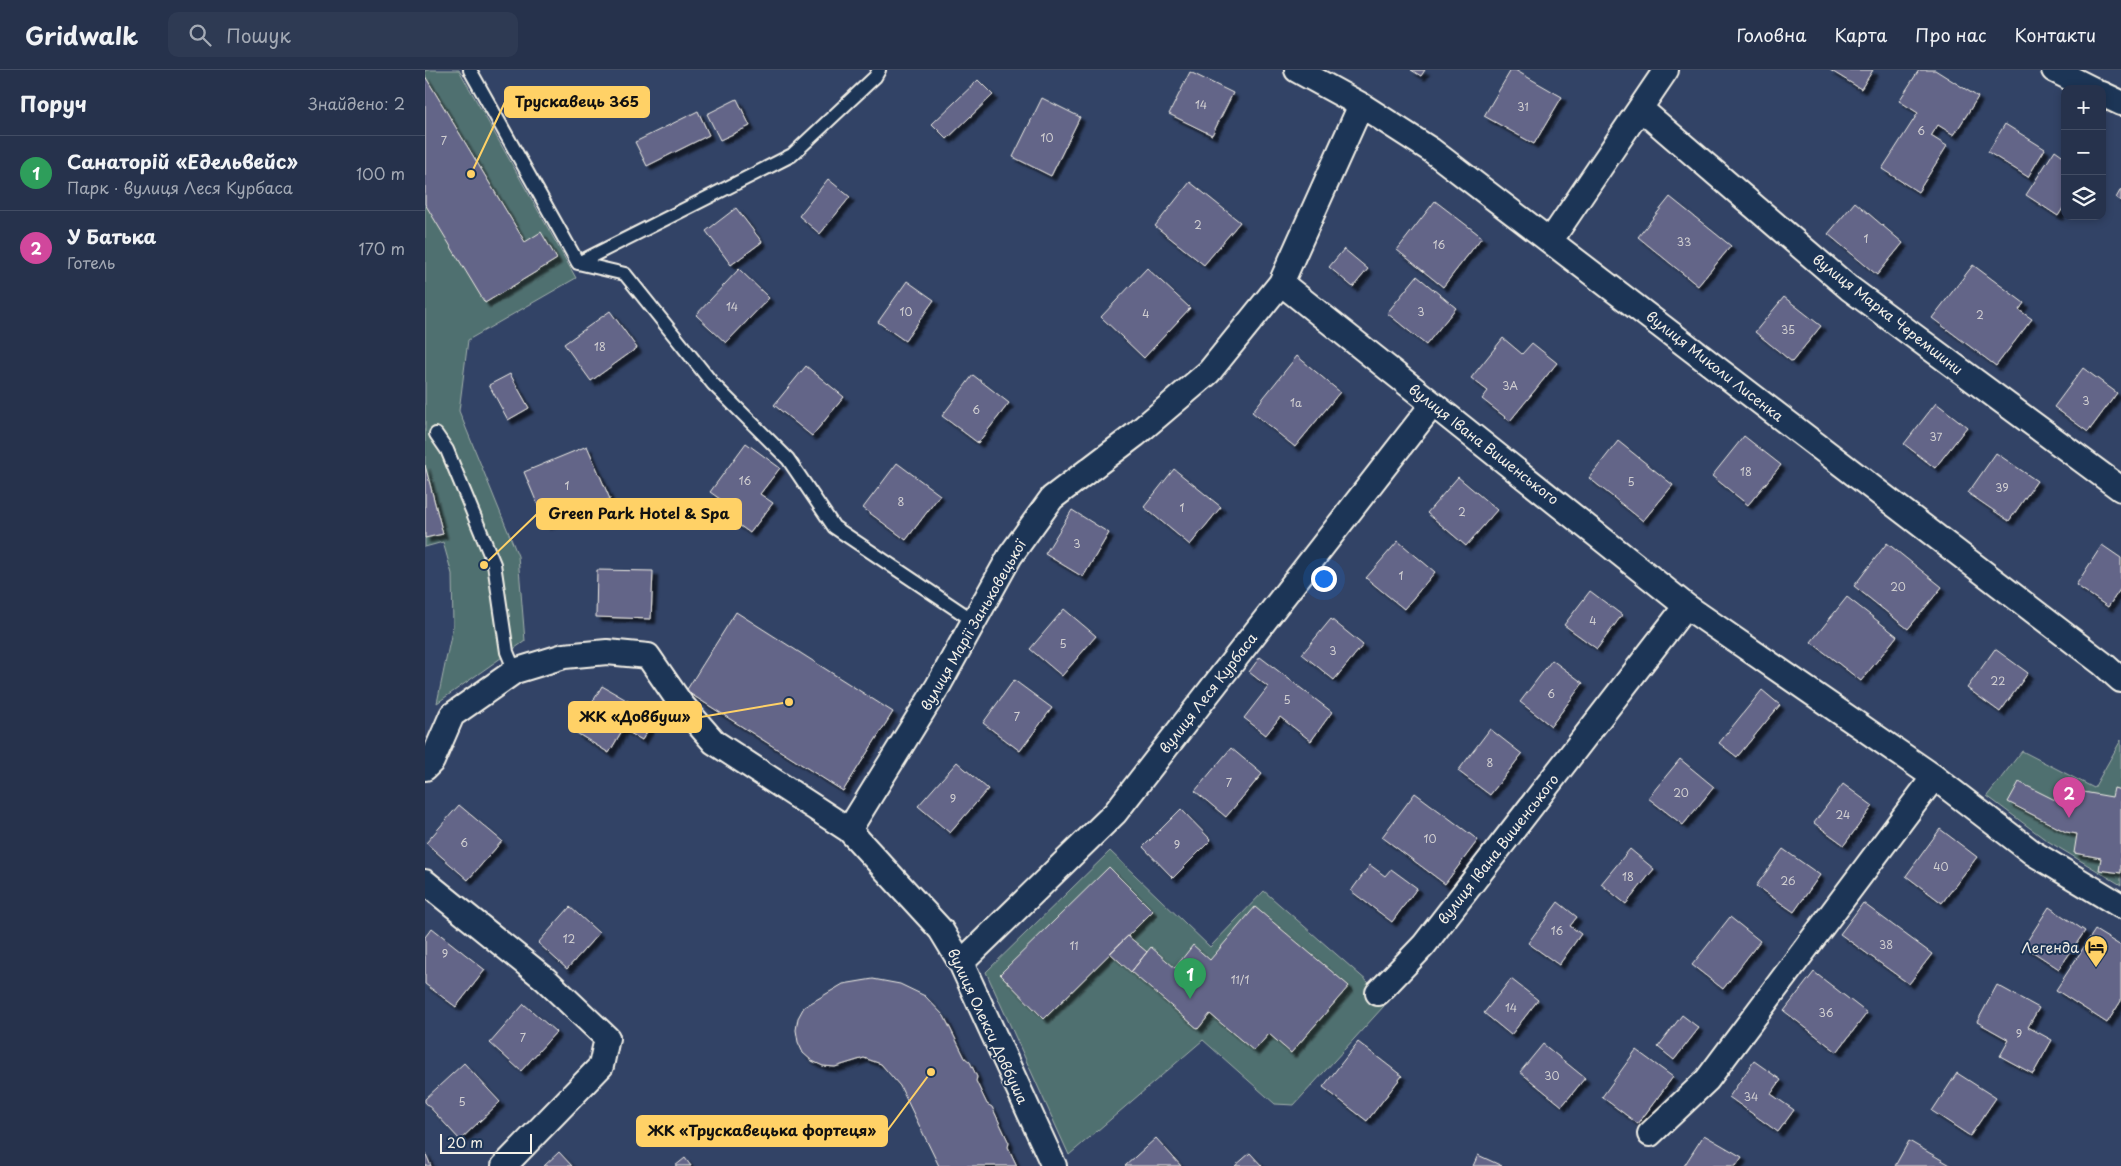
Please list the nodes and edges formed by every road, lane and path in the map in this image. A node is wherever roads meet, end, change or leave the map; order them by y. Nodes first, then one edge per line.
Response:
1 (470, 70) edge
2 (879, 70) edge
3 (1666, 70) edge
4 (2054, 70) edge
5 (1309, 73) edge
6 (2083, 85) edge
7 (2106, 96) edge
8 (2121, 103) edge
9 (1361, 105) junction
10 (1641, 109) junction
11 (1551, 240) junction
12 (578, 263) junction
13 (1281, 283) junction
14 (1433, 404) junction
15 (436, 434) dead end
16 (2121, 489) edge
17 (1686, 606) junction
18 (975, 621) junction
19 (515, 671) junction
20 (2121, 680) edge
21 (425, 768) edge
22 (1934, 777) junction
23 (849, 830) junction
24 (425, 882) edge
25 (2121, 906) edge
26 (961, 963) junction
27 (1378, 993) dead end
28 (1650, 1134) dead end
29 (504, 1166) edge
30 (1054, 1166) edge

1 - 12 lane
2 - 12 lane
3 - 10 street
4 - 6 street
5 - 9 street, вулиця Миколи Лисенка
7 - 8 street
9 - 11 street, вулиця Миколи Лисенка
9 - 13 street, вулиця Марії Заньковецької
10 - 11 street
10 - 16 street, вулиця Марка Черемшини
11 - 20 street, вулиця Миколи Лисенка
12 - 18 lane
13 - 14 street, вулиця Івана Вишенського
13 - 18 street, вулиця Марії Заньковецької
14 - 17 street, вулиця Івана Вишенського
14 - 26 street, вулиця Леся Курбаса
15 - 19 lane
17 - 22 street, вулиця Івана Вишенського
17 - 27 street, вулиця Івана Вишенського
18 - 23 street, вулиця Марії Заньковецької
19 - 21 street, вулиця Олекси Довбуша
19 - 23 street, вулиця Олекси Довбуша
22 - 25 street, вулиця Івана Вишенського
22 - 28 street
23 - 26 street, вулиця Олекси Довбуша
24 - 29 street
26 - 30 street, вулиця Олекси Довбуша

